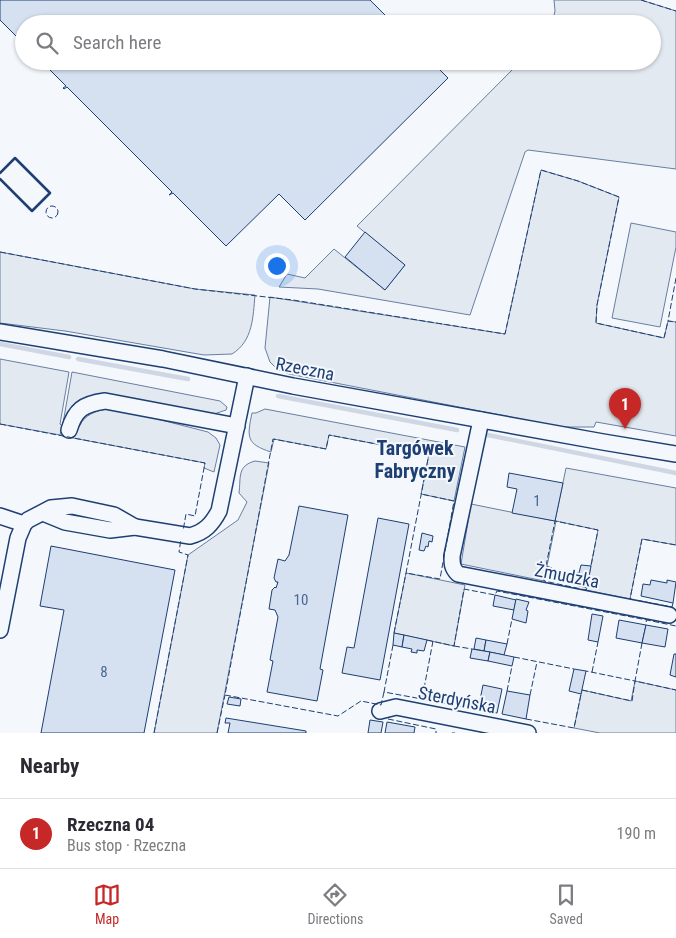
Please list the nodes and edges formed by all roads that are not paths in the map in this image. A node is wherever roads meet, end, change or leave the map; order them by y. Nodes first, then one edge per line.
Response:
1 (0, 332) edge
2 (247, 376) junction
3 (481, 420) junction
4 (237, 426) junction
5 (69, 430) dead end
6 (603, 442) junction
7 (676, 454) edge
8 (676, 461) edge
9 (0, 516) edge
10 (24, 524) junction
11 (669, 615) dead end
12 (0, 630) edge
13 (380, 711) dead end
14 (528, 733) edge

1 - 2 street, Rzeczna
2 - 3 street, Rzeczna
2 - 4 street
3 - 6 street, Rzeczna
3 - 11 street, Żmudzka
4 - 5 street
4 - 10 street
6 - 7 street, Rzeczna
6 - 8 street, Rzeczna
9 - 10 street
10 - 12 street
13 - 14 street, Sterdyńska

